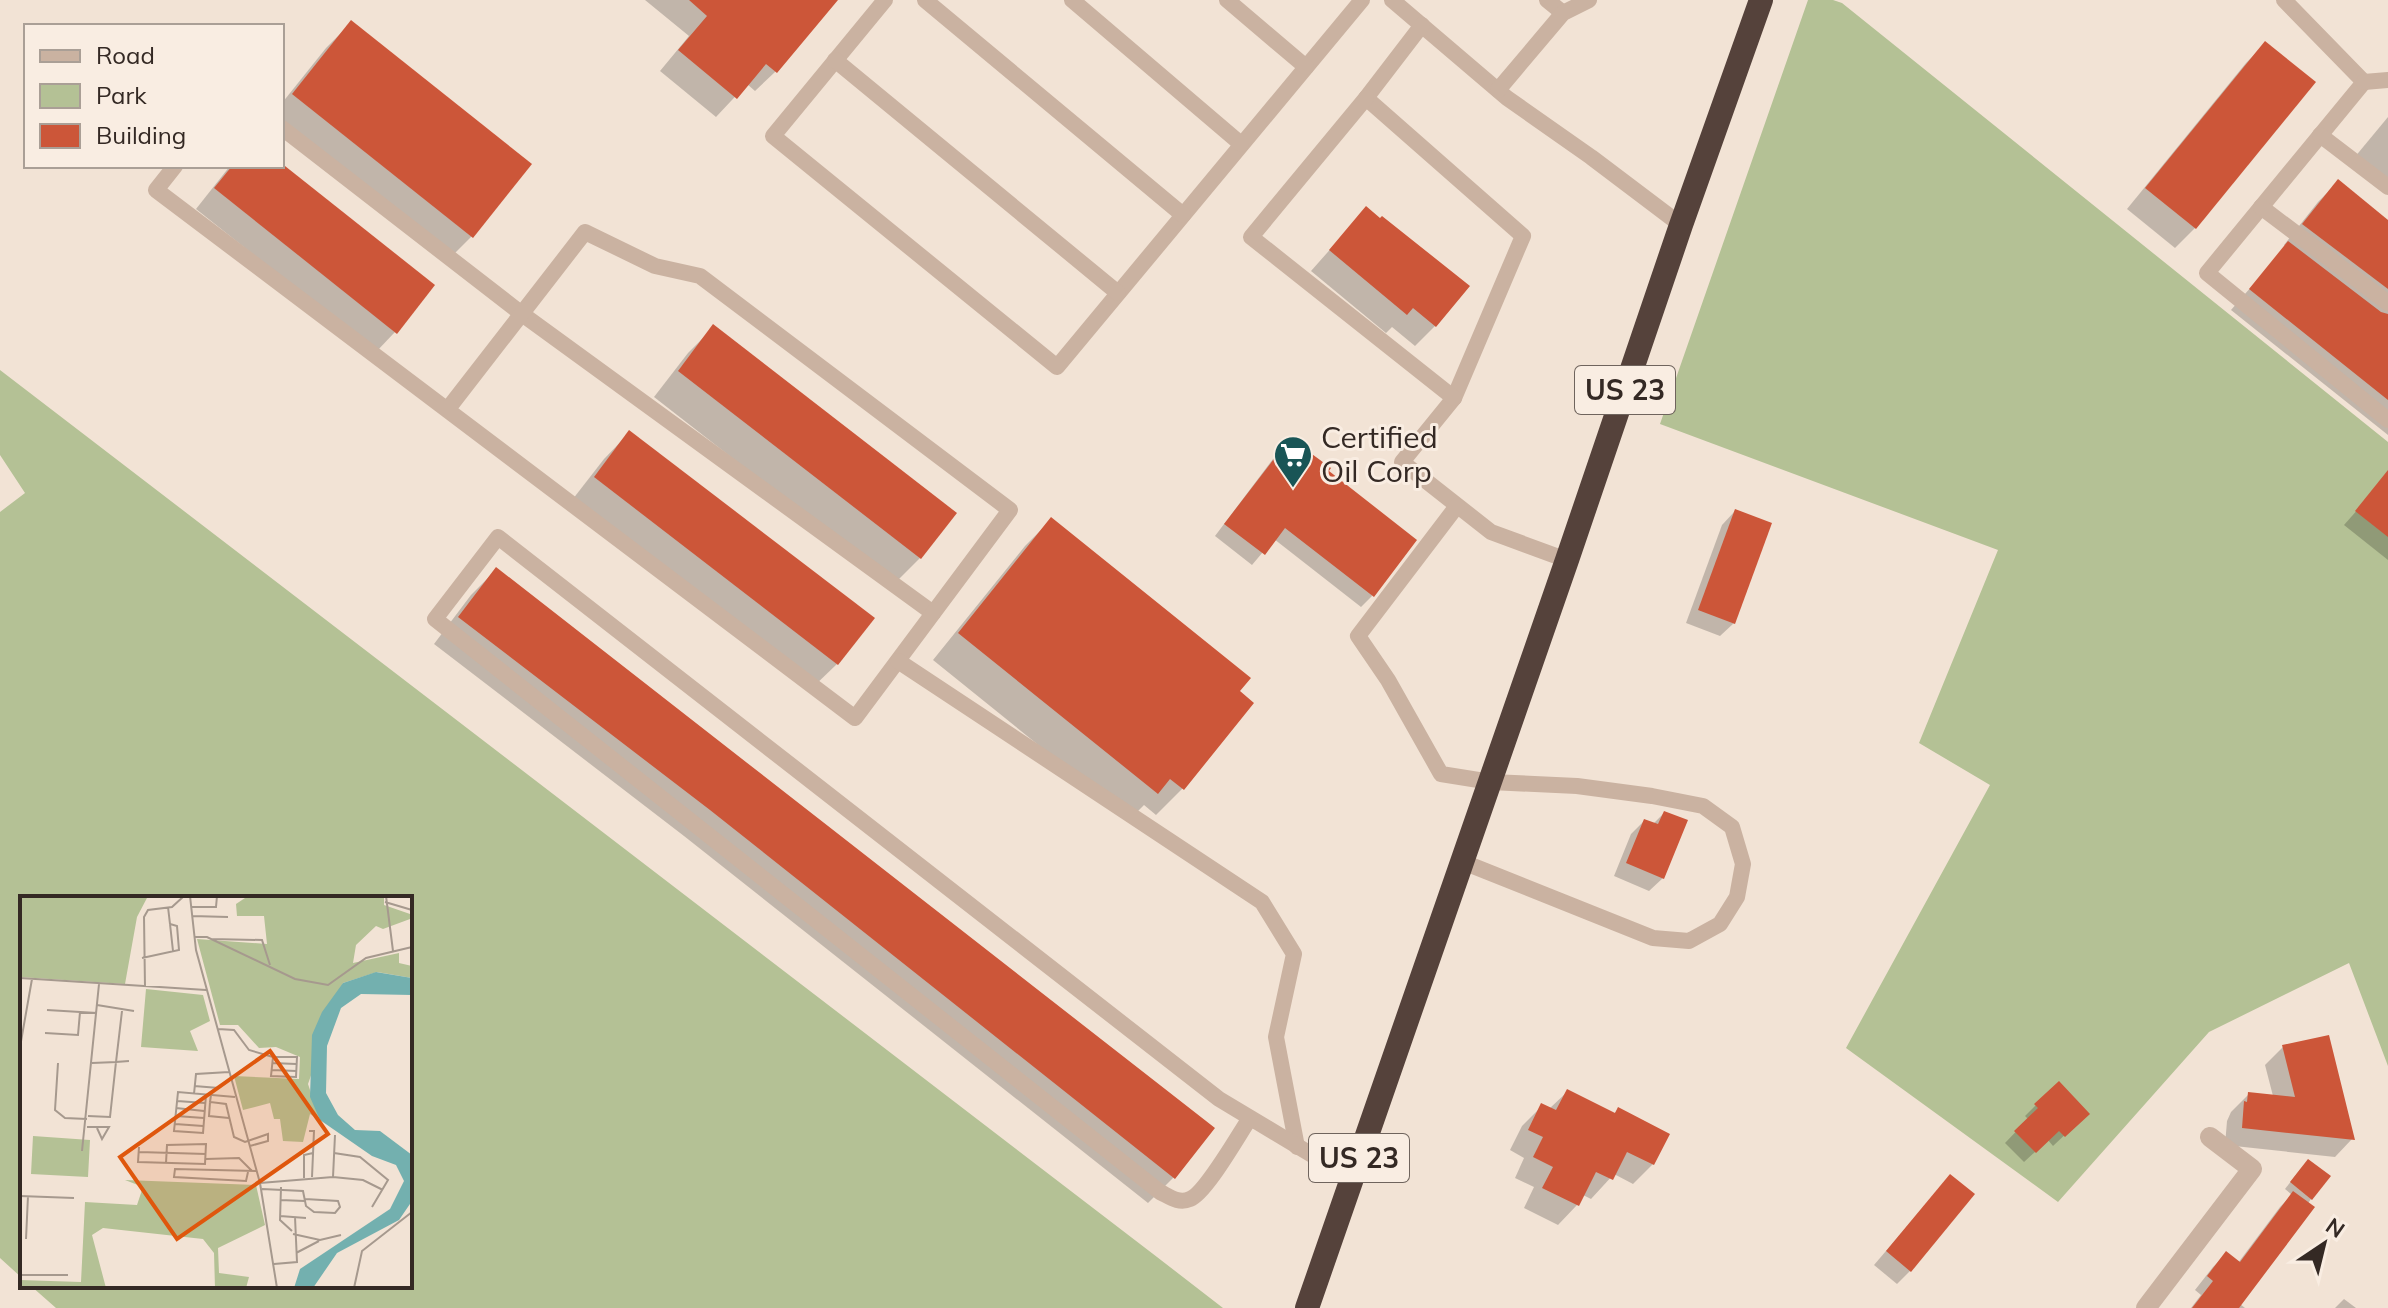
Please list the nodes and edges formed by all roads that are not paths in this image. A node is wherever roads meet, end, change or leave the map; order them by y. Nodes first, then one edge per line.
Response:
1 (885, 0) edge
2 (925, 0) edge
3 (1072, 0) edge
4 (1227, 0) edge
5 (1362, 0) edge
6 (1392, 0) edge
7 (1547, 0) edge
8 (1589, 0) edge
9 (1761, 0) edge
10 (2284, 0) edge
11 (1563, 13) junction
12 (1422, 25) junction
13 (835, 60) junction
14 (1306, 67) junction
15 (2388, 80) edge
16 (2364, 82) junction
17 (1498, 90) junction
18 (1366, 98) junction
19 (284, 130) edge
20 (2320, 135) junction
21 (1241, 144) junction
22 (173, 168) edge
23 (2388, 187) edge
24 (2261, 207) junction
25 (1183, 215) junction
26 (1681, 225) junction
27 (1118, 293) junction
28 (2388, 303) edge
29 (522, 314) junction
30 (1454, 398) junction
31 (447, 410) junction
32 (2388, 420) edge
33 (1457, 506) junction
34 (1567, 560) junction
35 (933, 613) junction
36 (898, 661) junction
37 (1491, 782) junction
38 (1463, 862) junction
39 (1250, 1118) junction
40 (2210, 1137) dead end
41 (1297, 1147) junction
42 (1352, 1179) junction
43 (1307, 1308) edge
44 (2146, 1308) edge

1 - 13 lane
2 - 25 lane
3 - 21 lane
4 - 14 lane
5 - 14 lane
6 - 12 lane
7 - 11 lane
8 - 11 lane
9 - 26 highway, US 23
10 - 16 lane
11 - 17 lane
12 - 17 lane
12 - 18 lane
13 - 27 lane
13 - 27 lane
14 - 21 lane
15 - 16 lane
16 - 20 lane
17 - 26 lane
18 - 30 lane
18 - 30 lane
19 - 29 lane
20 - 23 lane
20 - 24 lane
21 - 25 lane
22 - 31 lane
24 - 28 lane
24 - 32 lane
25 - 27 lane
26 - 34 highway, US 23
29 - 31 lane
29 - 35 lane
29 - 35 lane
30 - 33 lane
31 - 36 lane
33 - 34 lane
33 - 37 lane
34 - 37 highway, US 23
35 - 36 lane
36 - 41 lane
37 - 38 highway, US 23
37 - 38 lane
38 - 42 highway, US 23
39 - 39 lane
39 - 41 lane
40 - 44 street
41 - 42 lane
42 - 43 highway, US 23

